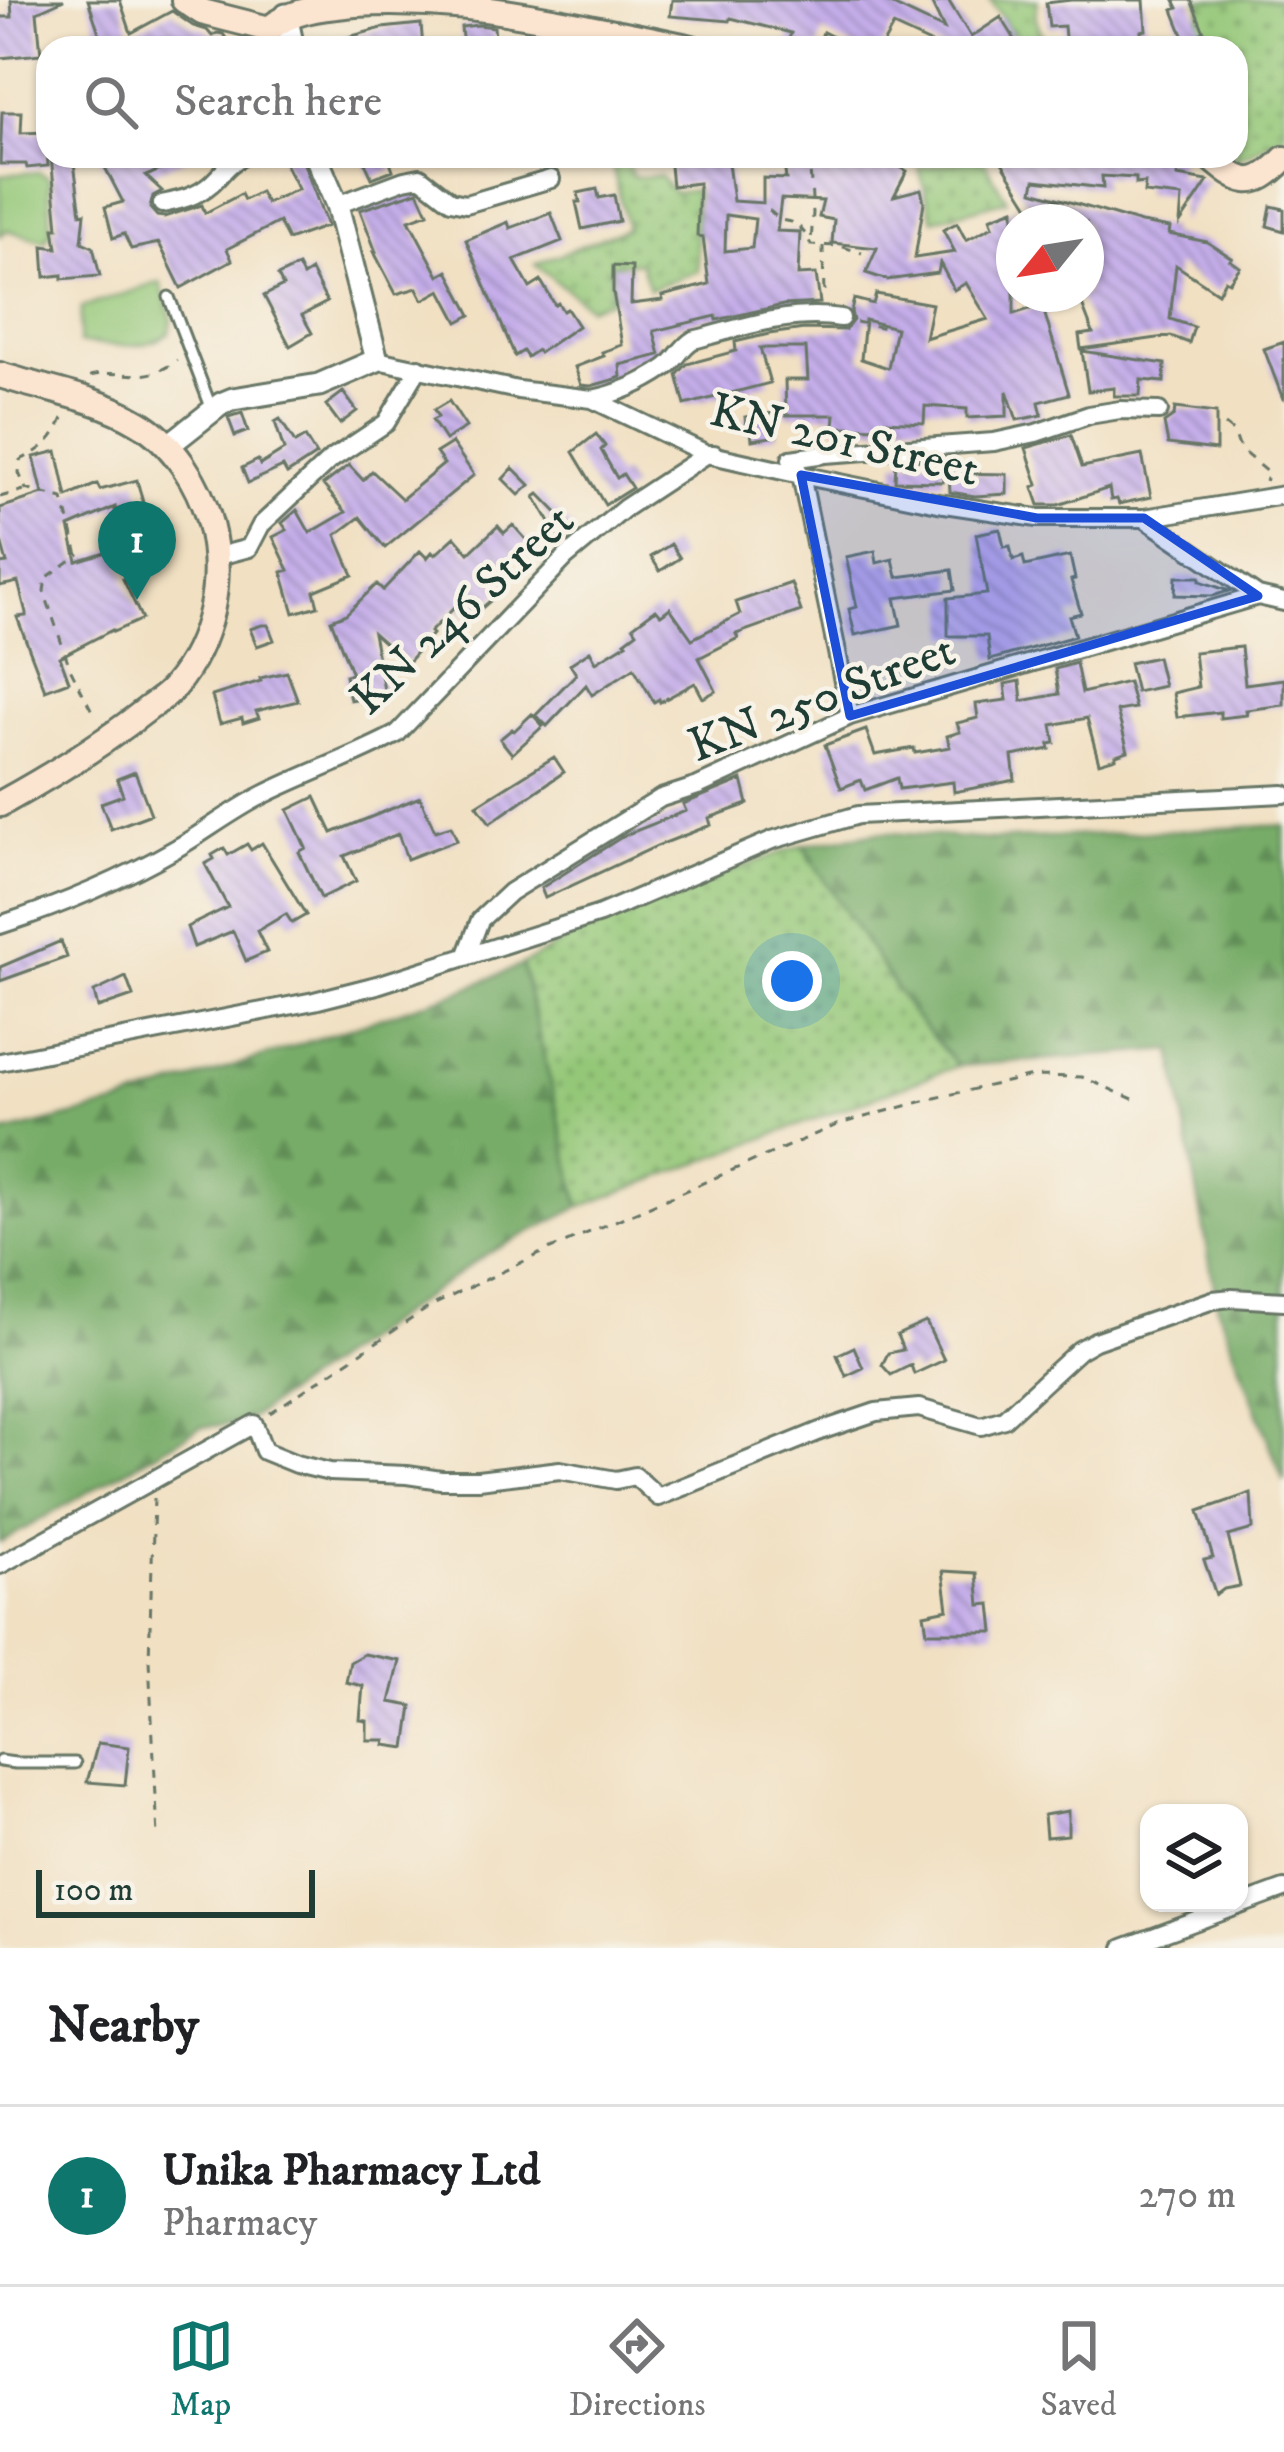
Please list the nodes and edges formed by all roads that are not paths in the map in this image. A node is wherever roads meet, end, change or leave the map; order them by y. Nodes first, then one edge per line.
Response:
1 (184, 0) edge
2 (438, 1) edge
3 (336, 3) edge
4 (286, 15) junction
5 (290, 36) edge
6 (633, 36) edge
7 (1284, 159) edge
8 (225, 168) edge
9 (321, 168) edge
10 (1226, 168) edge
11 (551, 179) dead end
12 (162, 204) dead end
13 (337, 206) junction
14 (169, 297) dead end
15 (841, 318) road end
16 (377, 360) junction
17 (419, 368) junction
18 (0, 375) edge
19 (592, 399) junction
20 (1159, 411) dead end
21 (213, 412) junction
22 (169, 445) junction
23 (707, 454) junction
24 (796, 467) junction
25 (1277, 496) edge
26 (1144, 518) junction
27 (215, 556) junction
28 (1258, 596) junction
29 (1284, 602) edge
30 (850, 716) junction
31 (1284, 794) edge
32 (0, 804) edge
33 (0, 925) edge
34 (466, 957) junction
35 (0, 1062) edge
36 (1284, 1300) edge
37 (0, 1564) edge
38 (0, 1761) edge
39 (75, 1763) dead end
40 (1284, 1888) edge
41 (1123, 1948) edge

1 - 4 main road
2 - 3 main road
2 - 6 main road
3 - 4 main road
4 - 5 street
7 - 10 main road
8 - 12 street
9 - 13 street
11 - 13 street
13 - 16 street
14 - 21 lane
15 - 19 street
16 - 17 street, KN 201 Street
16 - 21 street
17 - 19 street, KN 201 Street
17 - 27 street
18 - 22 main road
19 - 23 street, KN 201 Street
20 - 24 street
21 - 22 street
22 - 27 main road
23 - 24 street, KN 201 Street
23 - 33 street, KN 246 Street
24 - 26 street, KN 201 Street
24 - 30 street
25 - 26 street, KN 201 Street
26 - 28 street
27 - 32 main road
28 - 29 street
28 - 30 street, KN 250 Street
30 - 34 street, KN 250 Street
31 - 34 street
34 - 35 street
36 - 37 street
38 - 39 lane
40 - 41 street

